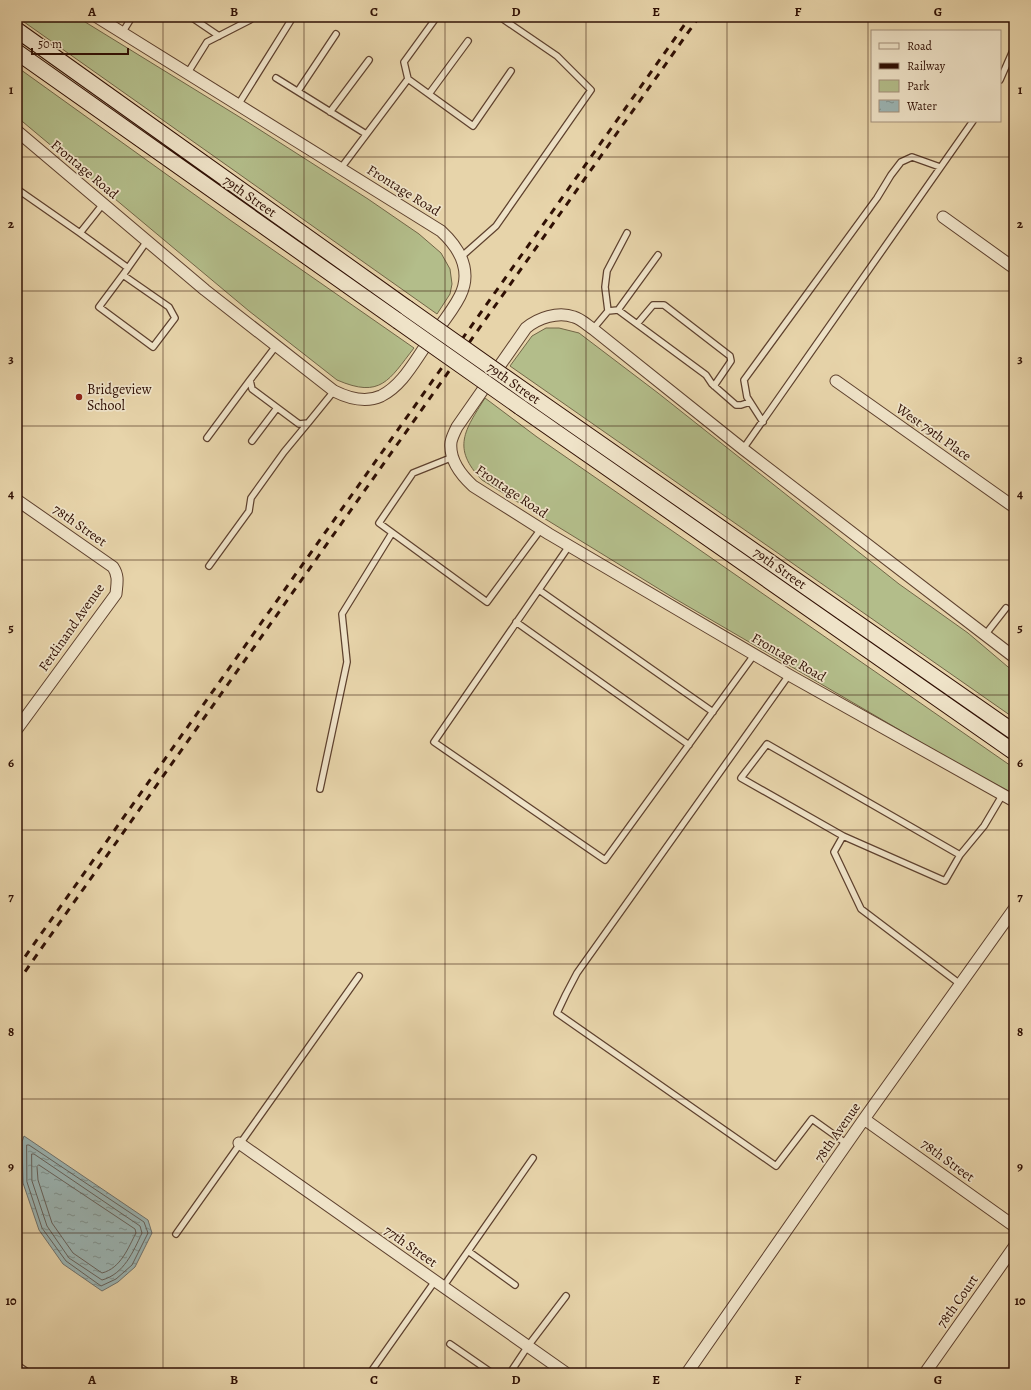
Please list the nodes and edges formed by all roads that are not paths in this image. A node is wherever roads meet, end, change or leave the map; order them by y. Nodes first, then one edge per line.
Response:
1 (97, 17) edge
2 (132, 17) edge
3 (190, 17) edge
4 (245, 17) edge
5 (293, 17) edge
6 (500, 17) edge
7 (436, 18) edge
8 (17, 30) edge
9 (122, 33) junction
10 (336, 34) dead end
11 (219, 36) junction
12 (468, 41) dead end
13 (1014, 48) edge
14 (17, 52) edge
15 (369, 60) dead end
16 (511, 71) dead end
17 (187, 74) junction
18 (276, 78) dead end
19 (1001, 78) edge
20 (408, 79) junction
21 (298, 91) junction
22 (429, 94) junction
23 (238, 105) junction
24 (330, 112) junction
25 (972, 122) edge
26 (17, 131) edge
27 (366, 134) junction
28 (341, 168) junction
29 (940, 168) junction
30 (17, 189) edge
31 (103, 204) junction
32 (943, 217) dead end
33 (80, 233) junction
34 (627, 233) dead end
35 (147, 241) junction
36 (658, 255) dead end
37 (461, 258) junction
38 (128, 268) junction
39 (1014, 268) edge
40 (123, 275) junction
41 (618, 310) junction
42 (608, 311) junction
43 (637, 324) junction
44 (593, 329) junction
45 (276, 346) junction
46 (250, 380) junction
47 (836, 381) dead end
48 (714, 386) junction
49 (334, 391) junction
50 (750, 402) junction
51 (278, 408) junction
52 (764, 422) junction
53 (308, 423) junction
54 (207, 438) dead end
55 (252, 441) dead end
56 (744, 449) junction
57 (453, 457) junction
58 (17, 500) edge
59 (1014, 507) edge
60 (541, 529) junction
61 (392, 532) junction
62 (569, 546) junction
63 (209, 566) dead end
64 (118, 580) joint
65 (539, 590) junction
66 (1006, 608) dead end
67 (516, 622) junction
68 (985, 635) junction
69 (754, 655) junction
70 (1014, 657) edge
71 (789, 675) junction
72 (713, 712) junction
73 (17, 729) edge
74 (1014, 732) edge
75 (689, 745) junction
76 (1014, 752) edge
77 (320, 789) dead end
78 (1003, 794) junction
79 (1014, 801) edge
80 (843, 836) junction
81 (960, 855) junction
82 (1014, 909) edge
83 (359, 976) dead end
84 (960, 984) junction
85 (864, 1119) junction
86 (240, 1143) junction
87 (847, 1144) junction
88 (534, 1158) dead end
89 (1014, 1226) edge
90 (176, 1234) dead end
91 (1014, 1247) edge
92 (468, 1251) junction
93 (439, 1284) junction
94 (515, 1285) dead end
95 (566, 1296) dead end
96 (450, 1344) dead end
97 (528, 1346) junction
98 (17, 1365) edge
99 (29, 1373) edge
100 (370, 1373) edge
101 (492, 1373) edge
102 (510, 1373) edge
103 (566, 1373) edge
104 (687, 1373) edge
105 (925, 1373) edge

1 - 9 street, Frontage Road
2 - 9 lane
3 - 11 lane
4 - 11 lane
5 - 23 lane
6 - 37 lane
7 - 20 lane
8 - 74 main road, 79th Street, bridge
9 - 17 street, Frontage Road
10 - 21 lane
11 - 17 lane
12 - 22 lane
13 - 19 lane
14 - 76 main road, 79th Street, bridge
15 - 24 lane
16 - 22 lane
17 - 23 street, Frontage Road
18 - 21 lane
20 - 22 lane
20 - 27 lane
21 - 24 lane
23 - 28 street, Frontage Road
24 - 27 lane
25 - 29 lane
26 - 31 street, Frontage Road
27 - 28 lane
28 - 37 street, Frontage Road
29 - 50 lane
29 - 52 lane
30 - 33 lane
31 - 33 lane
31 - 35 street, Frontage Road
32 - 39 street
33 - 38 lane
34 - 42 lane
35 - 38 lane
35 - 45 street, Frontage Road
36 - 41 lane
37 - 49 street, Frontage Road
38 - 40 lane
40 - 40 lane
41 - 42 lane
41 - 43 lane
42 - 44 lane
43 - 48 lane
43 - 48 lane
44 - 56 street, Frontage Road
44 - 57 street, Frontage Road
45 - 46 lane
45 - 49 street, Frontage Road
46 - 51 lane
46 - 54 lane
47 - 59 street, West 79th Place
48 - 50 lane
49 - 53 lane
50 - 52 lane
51 - 53 lane
51 - 55 lane
52 - 56 lane
53 - 63 lane
56 - 68 street, Frontage Road
57 - 60 street, Frontage Road
57 - 61 lane
58 - 64 street, 78th Street
60 - 61 lane
60 - 62 street, Frontage Road
61 - 77 lane
62 - 65 lane
62 - 69 street, Frontage Road
64 - 73 street, Ferdinand Avenue
65 - 67 lane
65 - 72 lane
66 - 68 lane
67 - 75 lane
67 - 75 lane
68 - 70 street, Frontage Road
69 - 71 street, Frontage Road
69 - 72 lane
71 - 78 street, Frontage Road
71 - 87 lane
72 - 75 lane
78 - 79 street, Frontage Road
78 - 81 lane
80 - 81 lane
80 - 81 lane
80 - 84 lane
82 - 84 street, 78th Avenue
83 - 86 lane
84 - 85 street, 78th Avenue
85 - 87 street, 78th Avenue
85 - 89 street, 78th Street
86 - 90 lane
86 - 93 street, 77th Street
87 - 104 street, 78th Avenue
88 - 92 lane
91 - 105 street, 78th Court
92 - 93 lane
92 - 94 lane
93 - 97 street, 77th Street
93 - 100 lane
95 - 97 lane
96 - 101 lane
97 - 102 lane
97 - 103 street, 77th Street
98 - 99 lane

